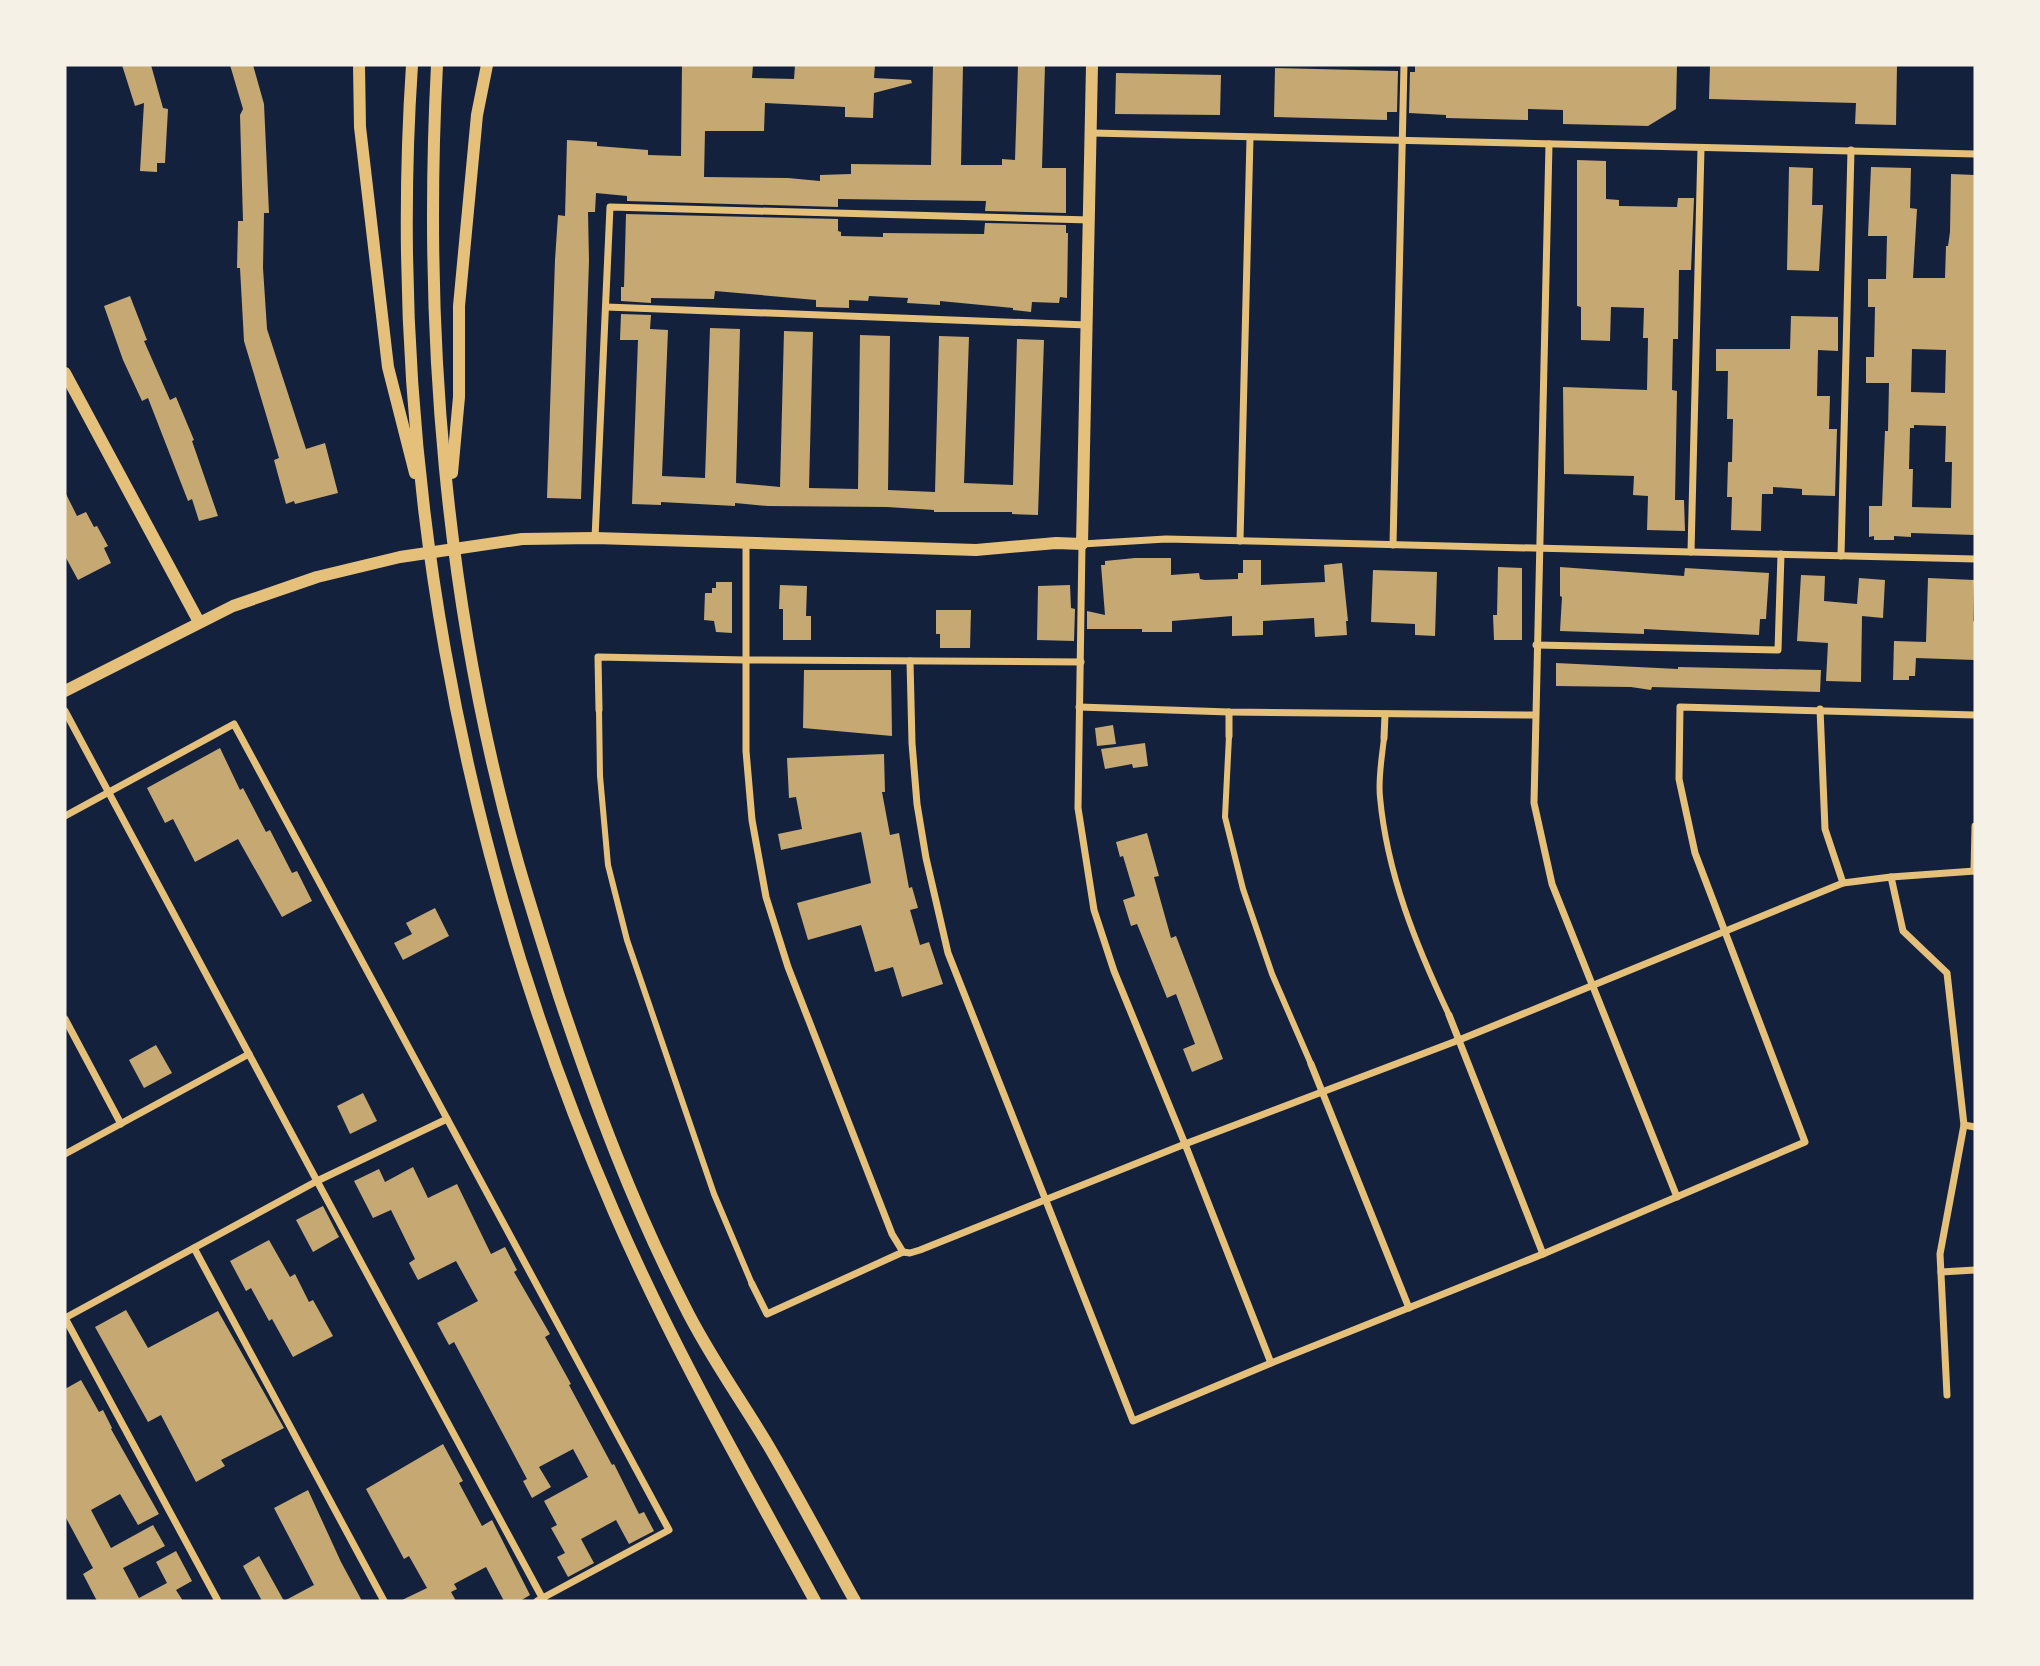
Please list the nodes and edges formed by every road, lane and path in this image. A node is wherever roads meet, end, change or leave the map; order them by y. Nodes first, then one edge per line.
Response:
1 (359, 65) edge
2 (412, 65) edge
3 (437, 65) edge
4 (487, 65) edge
5 (1092, 65) edge
6 (1404, 65) edge
7 (1092, 133) junction
8 (1250, 138) junction
9 (1403, 142) junction
10 (1549, 144) junction
11 (1701, 148) junction
12 (1851, 150) junction
13 (1975, 154) edge
14 (1090, 220) junction
15 (606, 307) junction
16 (1087, 325) junction
17 (65, 373) edge
18 (450, 505) junction
19 (424, 507) junction
20 (595, 538) junction
21 (1240, 541) junction
22 (746, 542) junction
23 (1082, 544) junction
24 (1393, 545) junction
25 (1539, 548) junction
26 (1691, 552) junction
27 (1781, 554) junction
28 (1841, 556) junction
29 (1975, 559) edge
30 (199, 622) junction
31 (1536, 645) junction
32 (746, 660) junction
33 (911, 661) junction
34 (1081, 662) junction
35 (65, 691) edge
36 (1079, 707) junction
37 (1820, 709) junction
38 (599, 710) joint
39 (65, 711) edge
40 (1229, 712) junction
41 (1385, 715) junction
42 (1534, 715) junction
43 (1975, 715) edge
44 (1229, 736) joint
45 (1384, 738) joint
46 (108, 792) junction
47 (65, 816) edge
48 (1975, 826) edge
49 (1974, 871) edge
50 (1891, 877) junction
51 (1843, 883) junction
52 (1726, 930) junction
53 (1593, 986) junction
54 (1449, 1014) joint
55 (65, 1019) edge
56 (1459, 1040) junction
57 (249, 1054) junction
58 (1311, 1064) joint
59 (1322, 1091) junction
60 (447, 1119) junction
61 (121, 1124) junction
62 (1964, 1125) junction
63 (1975, 1127) edge
64 (1185, 1144) junction
65 (65, 1154) edge
66 (317, 1181) junction
67 (1677, 1197) junction
68 (1045, 1200) junction
69 (194, 1248) junction
70 (903, 1252) junction
71 (1543, 1254) junction
72 (1975, 1270) edge
73 (1941, 1272) junction
74 (752, 1283) joint
75 (1409, 1308) junction
76 (65, 1318) edge
77 (1270, 1363) junction
78 (1947, 1395) dead end
79 (541, 1600) edge
80 (218, 1601) edge
81 (384, 1601) edge
82 (815, 1601) edge
83 (855, 1601) edge

1 - 19 street
2 - 19 street
3 - 18 street
4 - 18 street
5 - 7 street
6 - 9 street
7 - 8 street
7 - 14 street
8 - 9 street
8 - 21 street
9 - 10 street
9 - 24 street
10 - 11 street
10 - 25 street
11 - 12 street
11 - 26 street
12 - 13 street
12 - 28 street
14 - 15 street
14 - 16 street
15 - 16 street
15 - 20 street
16 - 23 street
17 - 30 street
18 - 83 street
19 - 82 street
20 - 22 street
20 - 30 street
21 - 23 street
21 - 24 street
22 - 23 street
22 - 32 street
23 - 34 street
24 - 25 street
25 - 26 street
25 - 31 street
26 - 27 street
27 - 28 street
27 - 31 street
28 - 29 street
30 - 35 street
31 - 42 street
32 - 33 street
32 - 38 street
32 - 70 street
33 - 34 street
33 - 68 street
34 - 36 street
36 - 40 street
36 - 64 street
37 - 43 street
37 - 51 street
37 - 52 street
38 - 74 street
39 - 46 street
40 - 41 street
40 - 44 street
41 - 42 street
41 - 45 street
42 - 53 street
44 - 58 street
45 - 54 street
46 - 47 street
46 - 57 street
46 - 60 street
48 - 49 street
49 - 50 street
50 - 51 street
50 - 62 street
51 - 52 street
52 - 53 street
52 - 67 street
53 - 56 street
53 - 67 street
54 - 56 street
55 - 61 street
56 - 59 street
56 - 71 street
57 - 61 street
57 - 66 street
58 - 59 street
59 - 64 street
59 - 75 street
60 - 66 street
60 - 79 street
61 - 65 street
62 - 63 street
62 - 73 street
64 - 68 street
64 - 77 street
66 - 69 street
66 - 79 street
67 - 71 street
68 - 70 street
68 - 77 street
69 - 76 street
69 - 81 street
70 - 74 street
71 - 75 street
72 - 73 street
73 - 78 street
75 - 77 street
76 - 80 street

